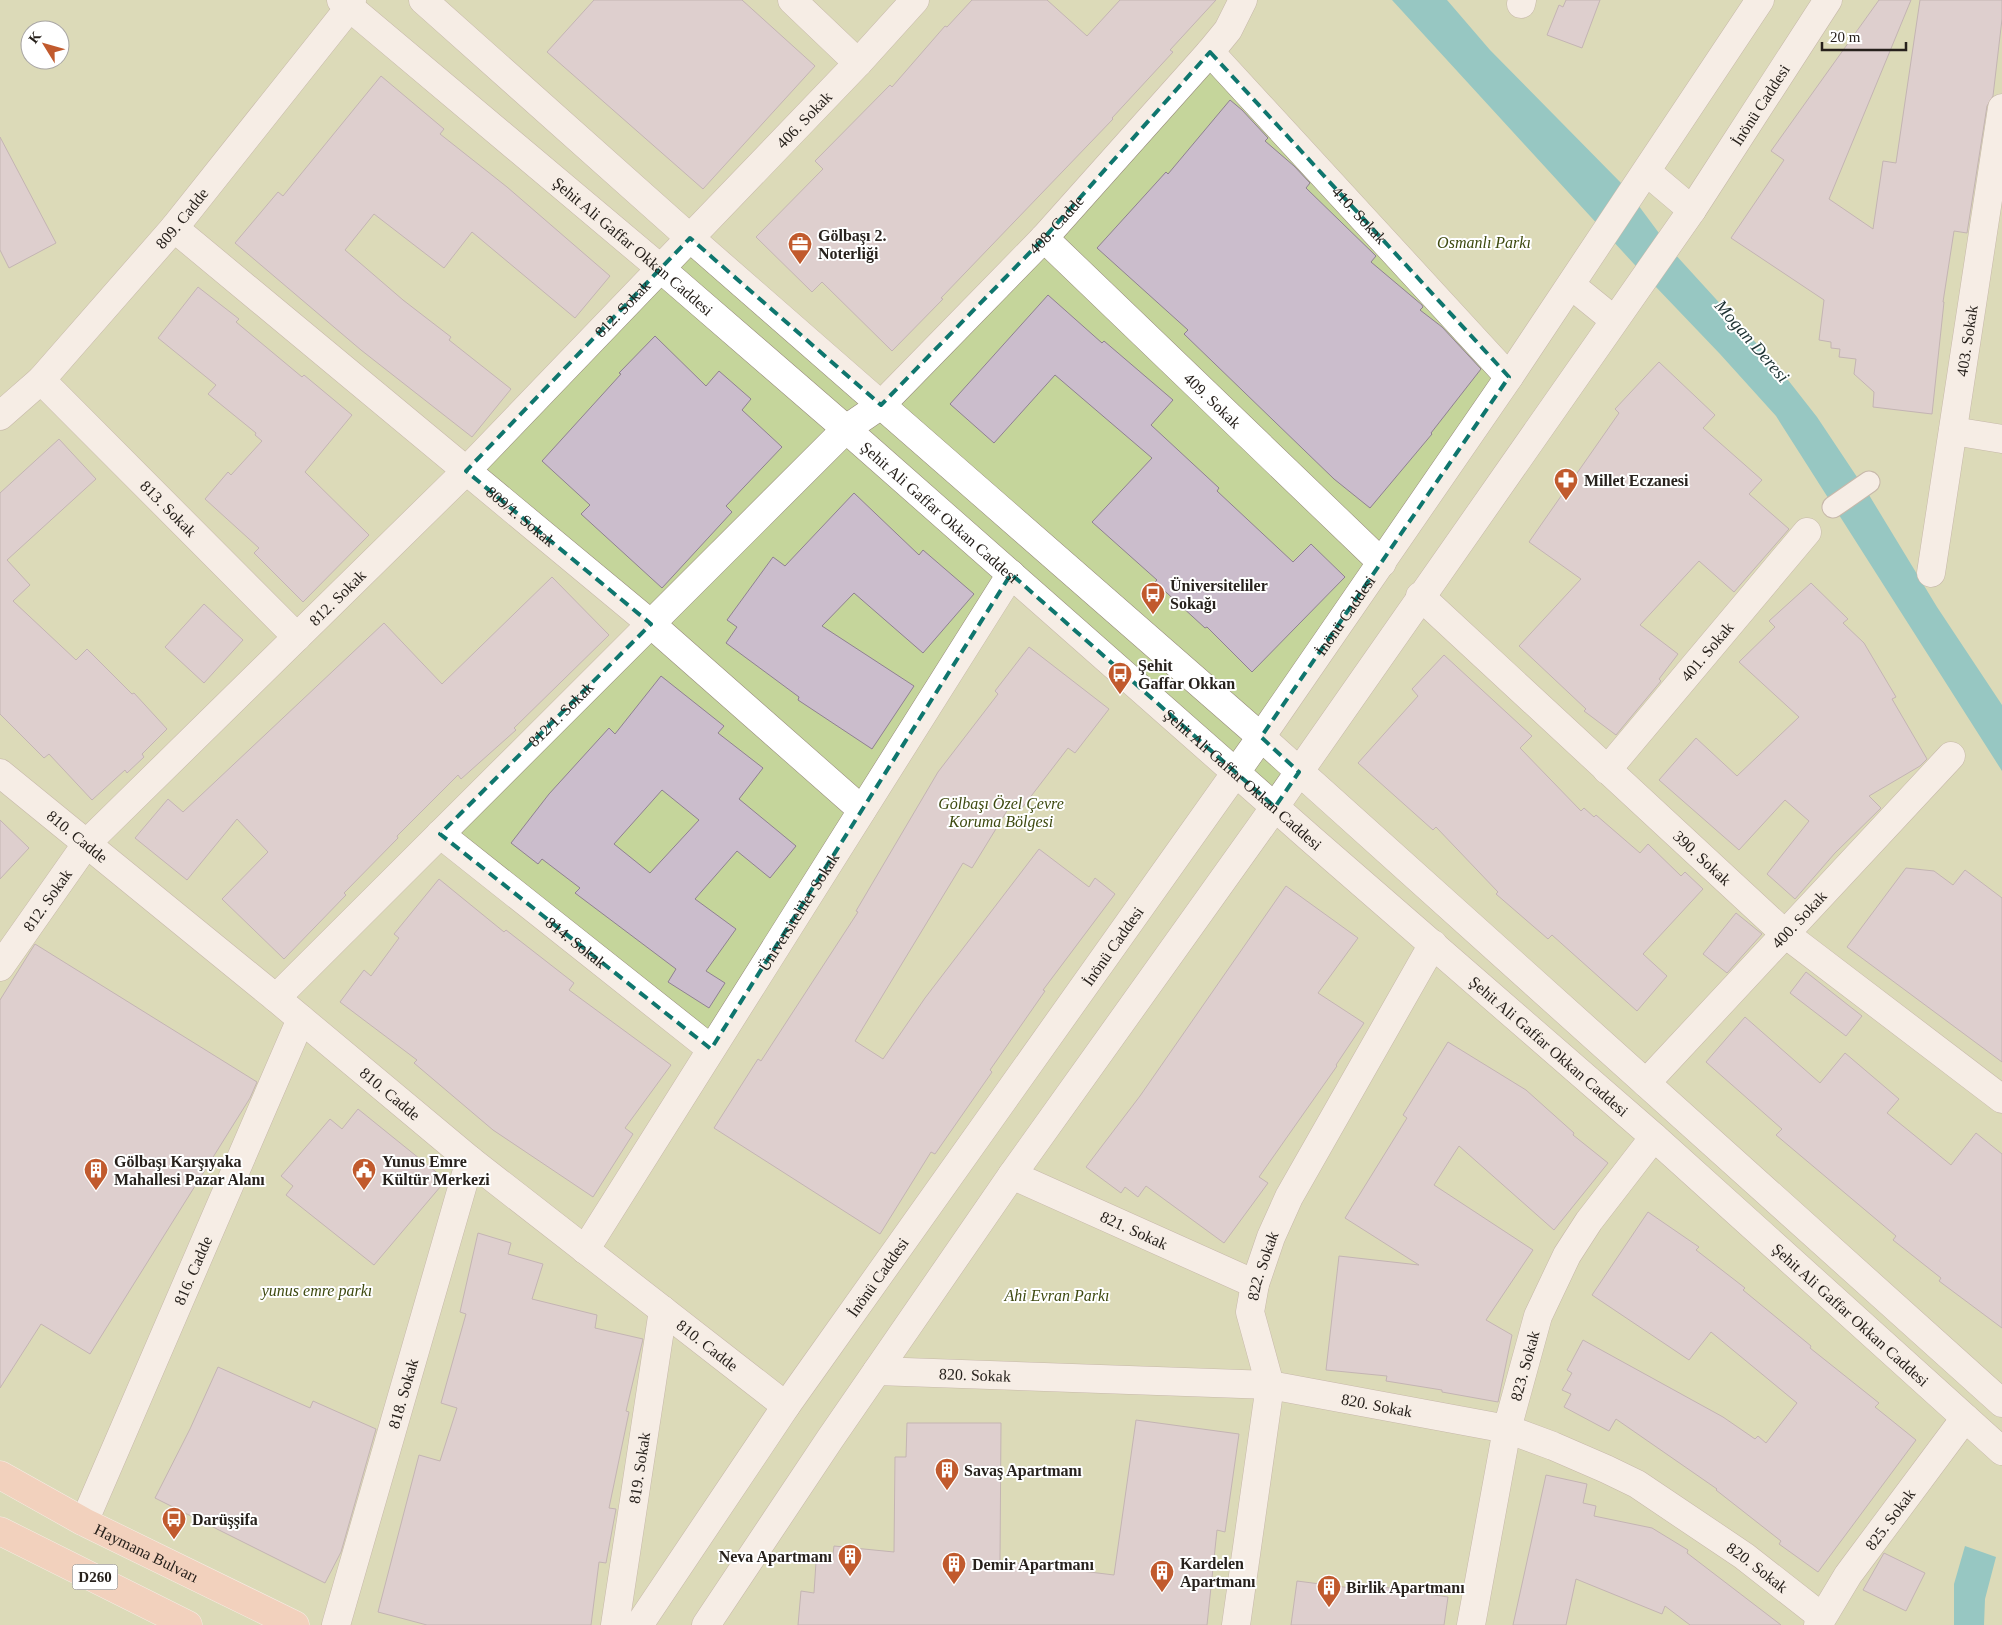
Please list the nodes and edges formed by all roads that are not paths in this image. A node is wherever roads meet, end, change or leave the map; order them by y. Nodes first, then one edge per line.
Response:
1 (423, 0) edge
2 (792, 0) edge
3 (916, 0) edge
4 (1243, 0) edge
5 (1760, 0) edge
6 (1828, 0) edge
7 (347, 3) edge
8 (1210, 52) junction
9 (858, 63) junction
10 (2002, 108) edge
11 (1647, 172) junction
12 (1692, 210) junction
13 (174, 228) junction
14 (690, 238) junction
15 (1044, 238) junction
16 (660, 268) junction
17 (1577, 276) junction
18 (1619, 313) junction
19 (1509, 377) junction
20 (41, 380) junction
21 (881, 404) junction
22 (0, 416) edge
23 (846, 429) junction
24 (1953, 431) junction
25 (2002, 439) edge
26 (466, 471) junction
27 (1870, 482) dead end
28 (1833, 507) dead end
29 (1807, 532) dead end
30 (1382, 563) junction
31 (1931, 573) dead end
32 (1011, 574) junction
33 (1420, 596) junction
34 (651, 624) junction
35 (297, 637) junction
36 (1262, 737) junction
37 (1951, 756) dead end
38 (1607, 770) junction
39 (1299, 772) junction
40 (0, 773) edge
41 (1236, 773) junction
42 (1275, 807) junction
43 (862, 810) junction
44 (440, 834) junction
45 (88, 843) junction
46 (1784, 933) junction
47 (1433, 944) junction
48 (0, 967) edge
49 (276, 998) junction
50 (301, 1019) junction
51 (711, 1049) junction
52 (1646, 1083) junction
53 (2002, 1099) edge
54 (1654, 1137) junction
55 (470, 1160) junction
56 (1012, 1175) junction
57 (585, 1250) junction
58 (1255, 1284) junction
59 (663, 1310) junction
60 (877, 1371) junction
61 (1270, 1386) junction
62 (2002, 1403) edge
63 (786, 1406) junction
64 (1965, 1418) junction
65 (1508, 1429) junction
66 (2002, 1450) edge
67 (0, 1475) edge
68 (84, 1522) junction
69 (0, 1531) edge
70 (1820, 1621) edge
71 (188, 1625) edge
72 (296, 1625) edge
73 (336, 1625) edge
74 (615, 1625) edge
75 (638, 1625) edge
76 (706, 1625) edge
77 (1236, 1625) edge
78 (1471, 1625) edge

1 - 14 street
2 - 9 street
3 - 9 street, 406. Sokak
4 - 8 street, 408. Cadde
5 - 11 street, İnönü Caddesi
6 - 12 street, İnönü Caddesi
7 - 13 street, 809. Cadde
7 - 16 street, Şehit Ali Gaffar Okkan Caddesi
8 - 15 street, 408. Cadde
8 - 19 street, 410. Sokak
9 - 14 street, 406. Sokak
10 - 24 street, 403. Sokak
11 - 12 street
11 - 17 street, İnönü Caddesi
12 - 18 street, İnönü Caddesi
13 - 20 street, 809. Cadde
13 - 26 street, 809/1. Sokak
14 - 16 street, 812. Sokak
14 - 21 street
15 - 21 street, 408. Cadde
15 - 30 street, 409. Sokak
16 - 23 street, Şehit Ali Gaffar Okkan Caddesi
16 - 26 street, 812. Sokak
17 - 18 street
17 - 19 street, İnönü Caddesi
18 - 33 street, İnönü Caddesi
19 - 30 street, İnönü Caddesi
20 - 22 street, 809. Cadde
20 - 35 street, 813. Sokak
21 - 23 street, 408. Cadde
21 - 36 street
23 - 32 street, Şehit Ali Gaffar Okkan Caddesi
23 - 34 street, 812/1. Sokak
24 - 25 street
24 - 31 street, 403. Sokak
26 - 34 street, 809/1. Sokak
26 - 35 street, 812. Sokak
27 - 28 street
29 - 38 street, 401. Sokak
30 - 36 street, İnönü Caddesi
32 - 41 street, Şehit Ali Gaffar Okkan Caddesi
32 - 43 street, Üniversiteliler Sokak
33 - 38 street, 390. Sokak
33 - 39 street, İnönü Caddesi
34 - 43 street, 809/1. Sokak
34 - 44 street, 812/1. Sokak
35 - 45 street, 812. Sokak
36 - 39 street
36 - 41 street, İnönü Caddesi
37 - 46 street, 400. Sokak
38 - 46 street, 390. Sokak
39 - 42 street, İnönü Caddesi
39 - 52 street
40 - 45 street, 810. Cadde
41 - 42 street, Şehit Ali Gaffar Okkan Caddesi
41 - 63 street, İnönü Caddesi
42 - 47 street, Şehit Ali Gaffar Okkan Caddesi
42 - 56 street, İnönü Caddesi
43 - 51 street, Üniversiteliler Sokak
44 - 49 street, 812/1. Sokak
44 - 51 street, 814. Sokak
45 - 48 street, 812. Sokak
45 - 49 street, 810. Cadde
46 - 52 street, 400. Sokak
46 - 53 street, 390. Sokak
47 - 54 street, Şehit Ali Gaffar Okkan Caddesi
47 - 58 street, 822. Sokak
49 - 50 street, 810. Cadde
50 - 55 street, 810. Cadde
50 - 68 street, 816. Cadde
51 - 57 street, Üniversiteliler Sokak
52 - 62 street
54 - 64 street, Şehit Ali Gaffar Okkan Caddesi
54 - 65 street, 823. Sokak
55 - 57 street, 810. Cadde
55 - 73 street, 818. Sokak
56 - 58 street, 821. Sokak
56 - 60 street, İnönü Caddesi
57 - 59 street, 810. Cadde
58 - 61 street, 822. Sokak
59 - 63 street, 810. Cadde
59 - 74 street, 819. Sokak
60 - 61 street, 820. Sokak
60 - 76 street, İnönü Caddesi
61 - 65 street, 820. Sokak
61 - 77 street, 822. Sokak
63 - 75 street, İnönü Caddesi
64 - 66 street, Şehit Ali Gaffar Okkan Caddesi
64 - 70 street, 825. Sokak
65 - 70 street, 820. Sokak
65 - 78 street, 823. Sokak
67 - 68 highway, Haymana Bulvarı / D260
68 - 72 highway, Haymana Bulvarı / D260
69 - 71 highway, D260

